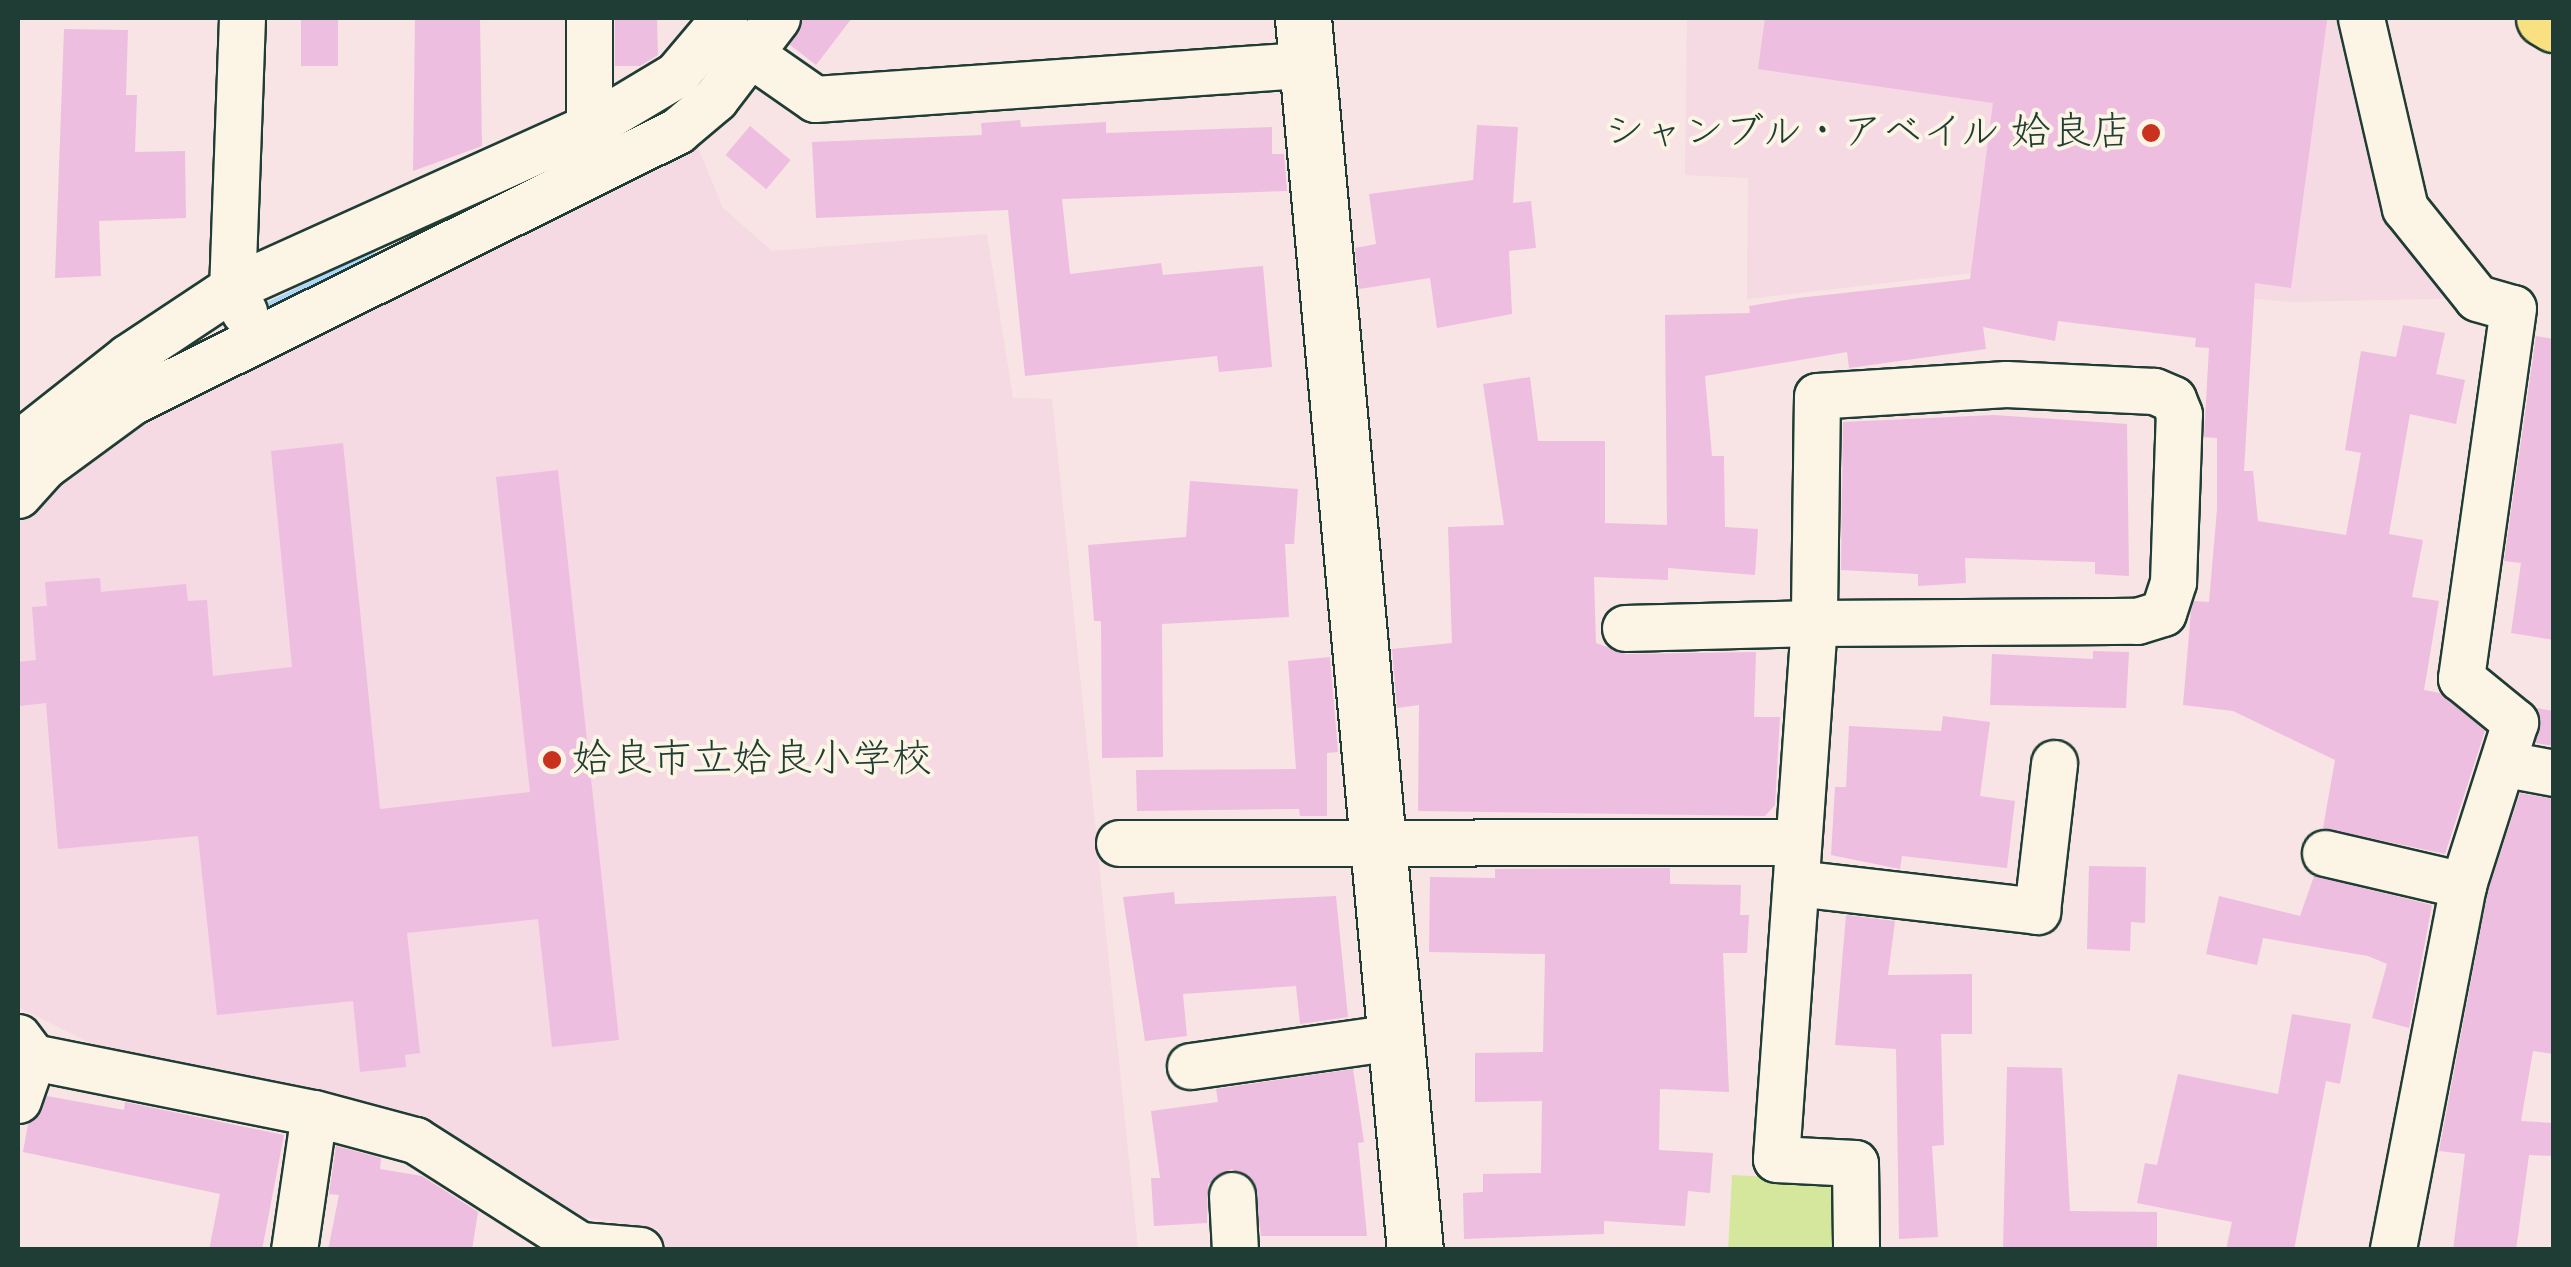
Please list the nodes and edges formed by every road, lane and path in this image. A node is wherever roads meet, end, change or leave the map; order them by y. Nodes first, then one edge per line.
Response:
1 (242, 18) edge
2 (590, 18) edge
3 (777, 18) edge
4 (2360, 18) edge
5 (2544, 18) edge
6 (2554, 24) edge
7 (735, 34) edge
8 (1305, 41) edge
9 (590, 126) junction
10 (232, 288) junction
11 (257, 336) junction
12 (18, 444) edge
13 (18, 495) edge
14 (1814, 623) junction
15 (1625, 628) dead end
16 (2054, 763) dead end
17 (2506, 764) junction
18 (2554, 773) edge
19 (1376, 840) junction
20 (1119, 843) dead end
21 (2325, 853) dead end
22 (1797, 862) junction
23 (2463, 885) junction
24 (1395, 1037) junction
25 (26, 1047) edge
26 (1190, 1066) dead end
27 (18, 1100) edge
28 (314, 1113) junction
29 (1232, 1195) dead end
30 (294, 1250) edge
31 (640, 1250) edge
32 (1235, 1250) edge
33 (1415, 1250) edge
34 (1856, 1250) edge
35 (2393, 1250) edge

1 - 10 street
2 - 9 street
3 - 7 street
4 - 17 street
5 - 6 highway
7 - 8 street
7 - 9 street
7 - 11 street
8 - 19 street
9 - 10 street
10 - 11 street
10 - 12 street
11 - 13 street
14 - 14 street
14 - 15 street
14 - 22 street
16 - 22 street
17 - 18 street
17 - 23 street
19 - 20 street
19 - 22 street
19 - 24 street
21 - 23 street
22 - 34 street
23 - 35 street
24 - 26 street
24 - 33 street
25 - 27 street
25 - 28 street
28 - 30 street
28 - 31 street
29 - 32 street

